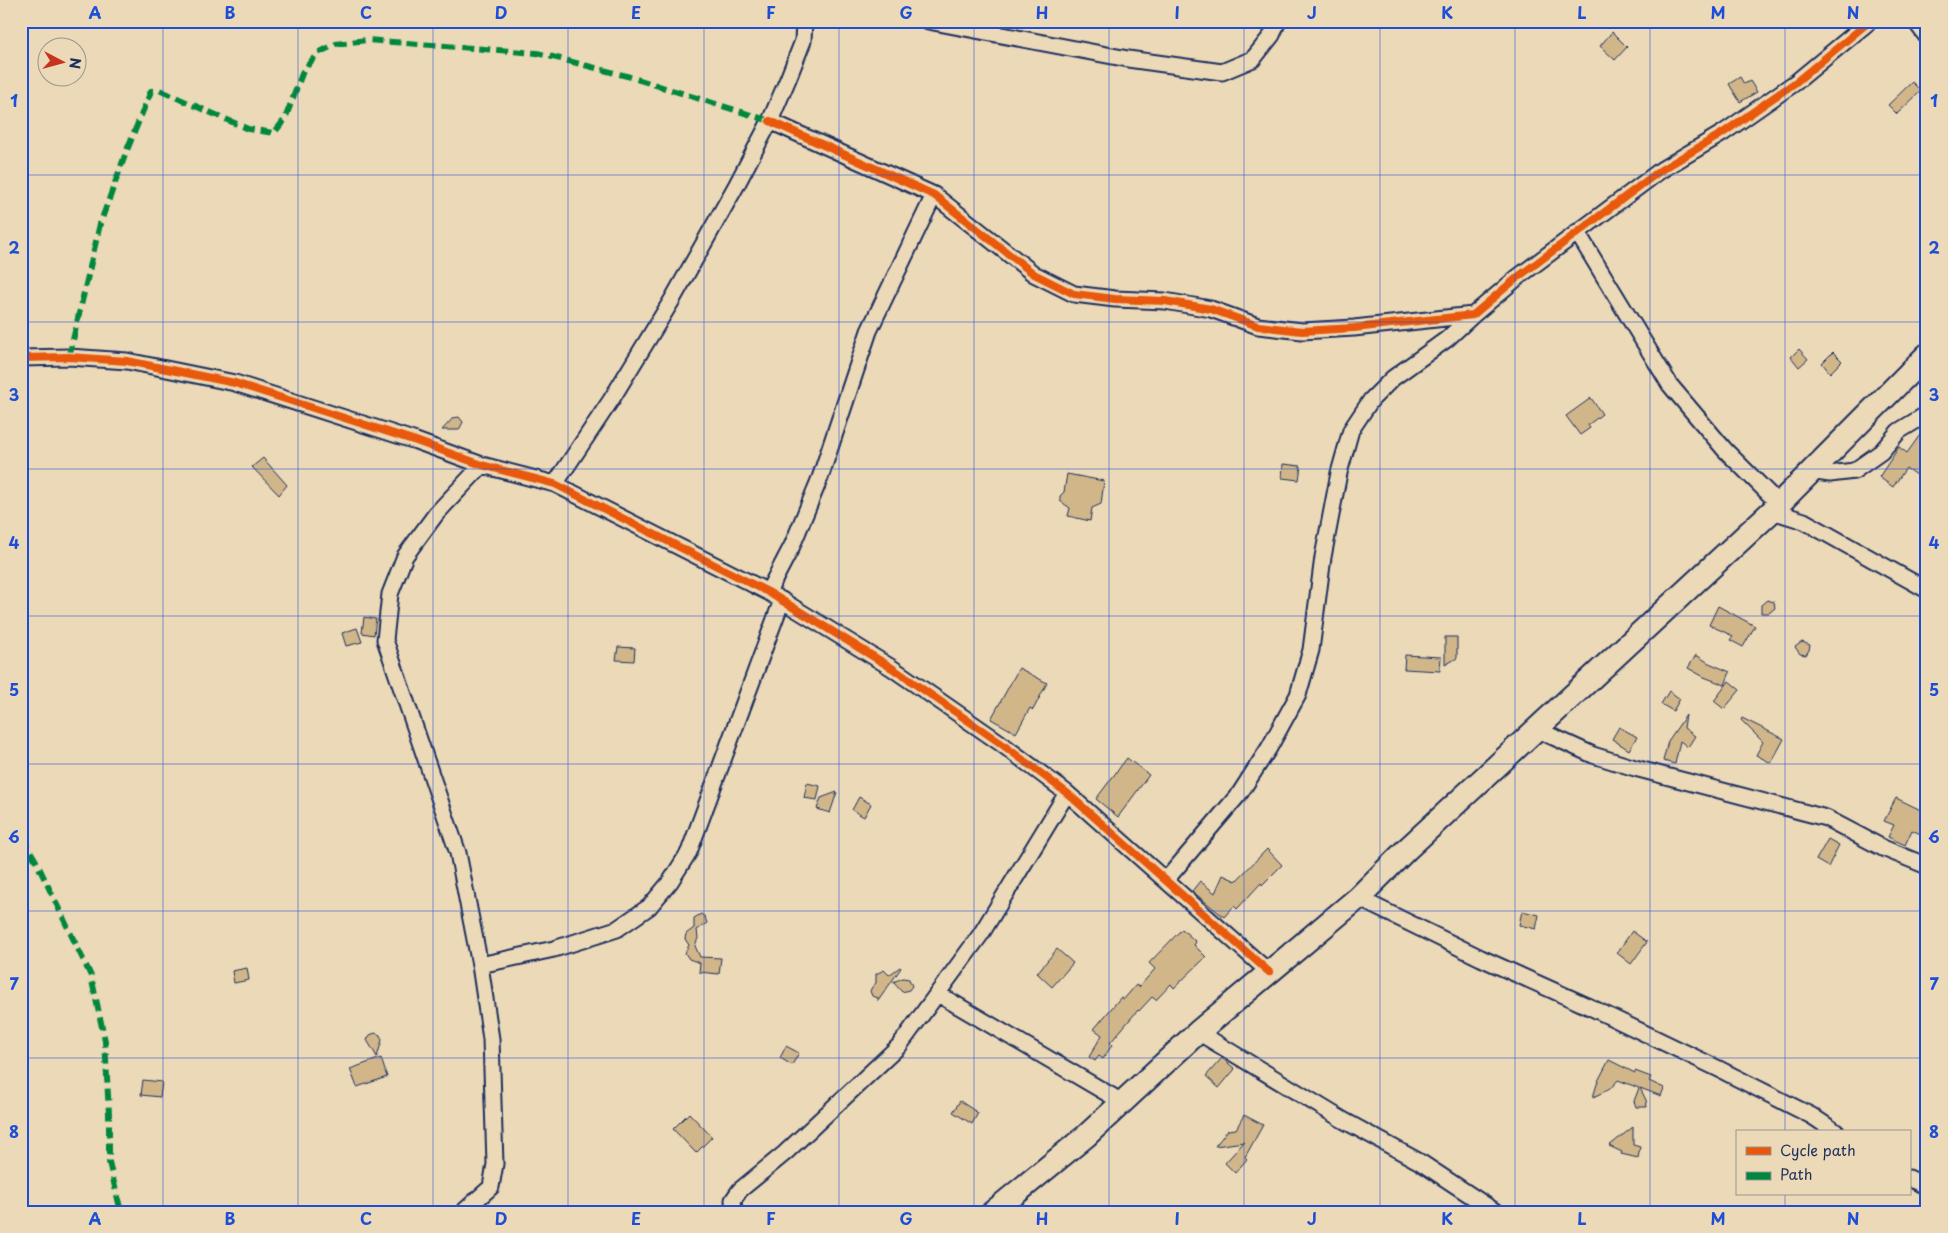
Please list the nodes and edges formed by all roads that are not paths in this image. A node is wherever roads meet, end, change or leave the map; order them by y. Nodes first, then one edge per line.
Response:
1 (804, 21) edge
2 (928, 21) edge
3 (1278, 21) edge
4 (1870, 21) edge
5 (1915, 21) edge
6 (1927, 37) edge
7 (770, 121) junction
8 (934, 195) junction
9 (1577, 232) junction
10 (1473, 314) junction
11 (1927, 355) edge
12 (21, 358) edge
13 (1927, 414) edge
14 (482, 465) junction
15 (1810, 472) junction
16 (555, 484) junction
17 (1775, 507) junction
18 (1927, 590) edge
19 (768, 592) junction
20 (782, 600) junction
21 (1536, 729) junction
22 (1067, 793) junction
23 (1927, 866) edge
24 (1166, 880) junction
25 (1358, 898) junction
26 (480, 965) junction
27 (1269, 972) junction
28 (938, 994) junction
29 (1198, 1032) junction
30 (1122, 1102) junction
31 (1833, 1130) edge
32 (1910, 1178) edge
33 (1927, 1187) edge
34 (463, 1212) edge
35 (734, 1212) edge
36 (993, 1212) edge
37 (1496, 1212) edge

1 - 7 street
2 - 3 street
4 - 9 street
5 - 6 street
7 - 8 street
7 - 16 street
8 - 10 street
8 - 19 street
9 - 10 street
9 - 17 street
10 - 24 street
11 - 15 main road
12 - 14 street
13 - 15 street
14 - 16 street
14 - 26 street
15 - 17 main road
16 - 19 street
17 - 18 street
17 - 21 main road
19 - 20 street
20 - 22 street
20 - 26 street
21 - 23 street
21 - 25 main road
22 - 24 street
22 - 28 street
24 - 27 street
25 - 27 main road
25 - 31 street
26 - 34 street
27 - 29 main road
28 - 30 street
28 - 35 street
29 - 30 main road
29 - 37 street
30 - 36 main road
32 - 33 street

